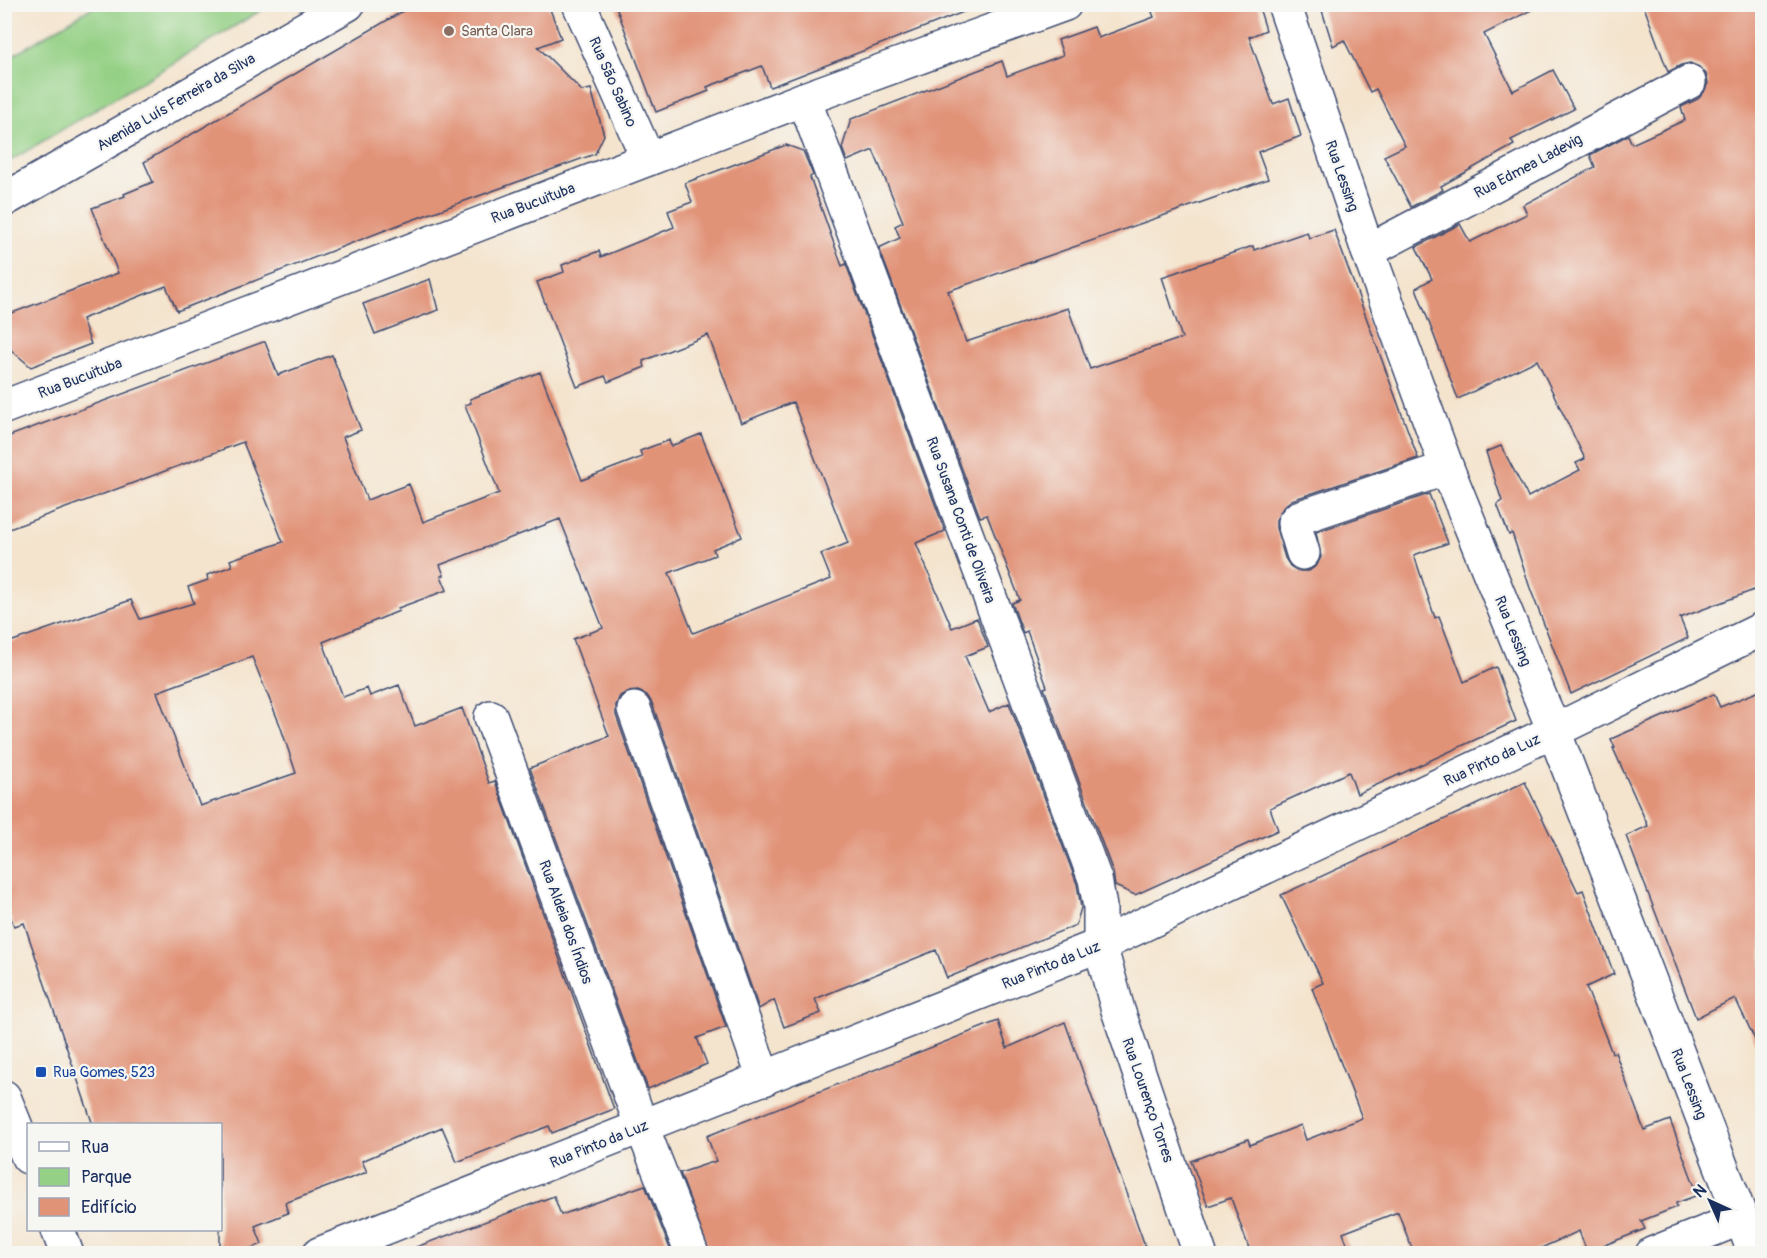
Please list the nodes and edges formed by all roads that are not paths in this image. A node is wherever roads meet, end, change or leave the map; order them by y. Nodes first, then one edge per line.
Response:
1 (348, 4) edge
2 (579, 4) edge
3 (1065, 4) edge
4 (1284, 4) edge
5 (1689, 81) dead end
6 (804, 99) junction
7 (648, 159) junction
8 (4, 200) edge
9 (1368, 251) junction
10 (4, 407) edge
11 (1447, 468) junction
12 (1304, 553) dead end
13 (1762, 629) edge
14 (634, 709) dead end
15 (490, 717) dead end
16 (1554, 731) junction
17 (1100, 945) junction
18 (764, 1078) junction
19 (4, 1097) edge
20 (642, 1127) junction
21 (27, 1154) edge
22 (1741, 1218) junction
23 (58, 1231) edge
24 (384, 1242) edge
25 (67, 1254) edge
26 (319, 1254) edge
27 (692, 1254) edge
28 (1200, 1254) edge
29 (1652, 1254) edge
30 (1755, 1254) edge

1 - 8 street, Avenida Luís Ferreira da Silva
2 - 7 street, Rua São Sabino
3 - 6 street, Rua Bucuituba
4 - 9 street, Rua Lessing
5 - 9 street, Rua Edmea Ladevig
6 - 7 street, Rua Bucuituba
6 - 17 street, Rua Susana Conti de Oliveira
7 - 10 street, Rua Bucuituba
9 - 11 street, Rua Lessing
11 - 12 street
11 - 16 street, Rua Lessing
13 - 16 street, Rua Pinto da Luz
14 - 18 street
15 - 20 street, Rua Aldeia dos Índios
16 - 17 street, Rua Pinto da Luz
16 - 22 street, Rua Lessing
17 - 18 street, Rua Pinto da Luz
17 - 28 street, Rua Lourenço Torres
18 - 20 street, Rua Pinto da Luz
19 - 21 street
20 - 24 street, Rua Pinto da Luz
20 - 27 street, Rua Aldeia dos Índios
22 - 29 street
22 - 30 street, Rua Lessing
23 - 25 street
24 - 26 street, Rua Pinto da Luz

